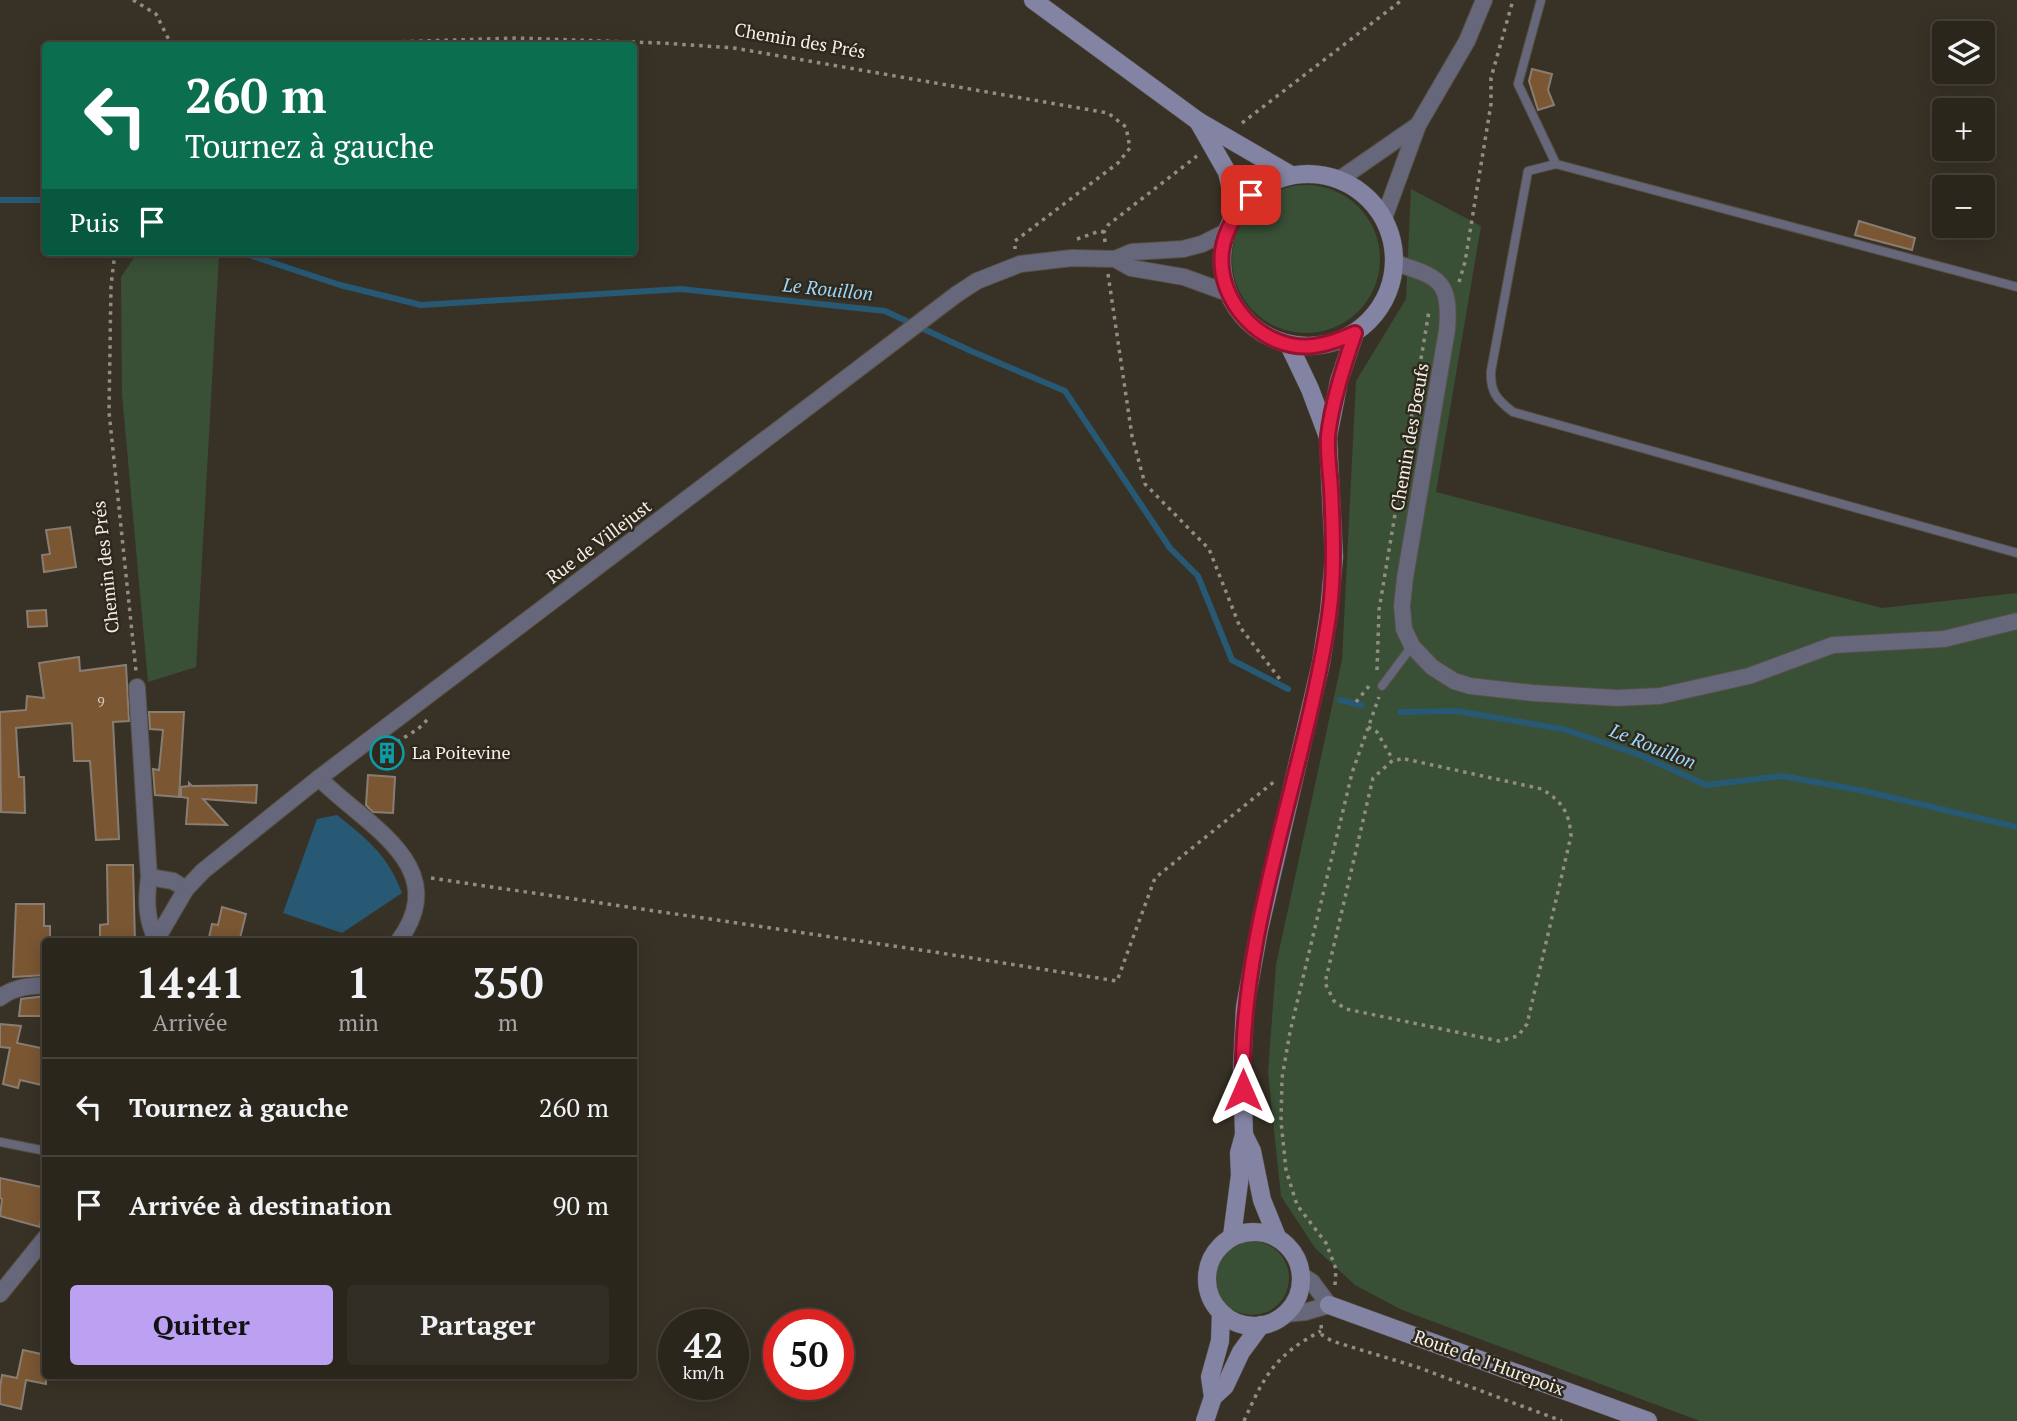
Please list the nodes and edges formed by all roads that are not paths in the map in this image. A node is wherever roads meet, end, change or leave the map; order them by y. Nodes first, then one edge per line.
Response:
1 (1033, 0) edge
2 (1484, 0) edge
3 (1541, 0) edge
4 (1198, 121) junction
5 (1418, 125) junction
6 (1556, 164) junction
7 (1291, 175) junction
8 (1340, 179) junction
9 (1236, 212) junction
10 (1384, 218) junction
11 (1227, 232) junction
12 (1115, 259) junction
13 (1395, 263) junction
14 (2017, 287) edge
15 (1228, 293) junction
16 (1355, 333) junction
17 (1289, 345) junction
18 (1328, 437) junction
19 (2017, 552) edge
20 (2017, 621) edge
21 (1412, 646) junction
22 (1380, 683) road end
23 (137, 687) road end
24 (319, 778) junction
25 (149, 877) junction
26 (186, 889) junction
27 (154, 938) edge
28 (156, 938) edge
29 (401, 938) edge
30 (42, 985) edge
31 (0, 998) edge
32 (1244, 1135) junction
33 (0, 1142) edge
34 (42, 1150) edge
35 (1232, 1237) junction
36 (1277, 1237) junction
37 (42, 1242) edge
38 (1301, 1275) junction
39 (0, 1294) edge
40 (1329, 1305) junction
41 (1221, 1313) junction
42 (1285, 1314) junction
43 (1261, 1325) junction
44 (1213, 1397) junction
45 (1205, 1421) edge
46 (1648, 1421) edge

1 - 4 main road
2 - 5 street
3 - 6 lane
4 - 7 main road
4 - 9 main road
5 - 8 street
5 - 10 street
6 - 14 lane
6 - 19 lane
7 - 8 main road
7 - 9 main road
8 - 10 main road
9 - 11 main road
10 - 13 main road
11 - 12 street, Rue de Villejust
11 - 15 main road
12 - 15 street, Rue de Villejust
12 - 24 street, Rue de Villejust
13 - 16 main road
13 - 21 street, Chemin des Bœufs
15 - 17 main road
16 - 17 main road
16 - 18 main road
17 - 18 main road
18 - 32 main road
20 - 21 street
21 - 22 lane
23 - 25 street
24 - 26 street, Rue de Villejust
24 - 29 street
25 - 26 street
25 - 27 street
26 - 28 street, Rue de Villejust
30 - 31 street
32 - 35 main road
32 - 36 main road
33 - 34 lane
35 - 36 main road
35 - 41 main road
36 - 38 main road
37 - 39 street
38 - 40 street
38 - 42 main road
40 - 42 street
40 - 46 main road, Route de l'Hurepoix
41 - 43 main road
41 - 44 main road
42 - 43 main road
43 - 44 main road
44 - 45 main road

